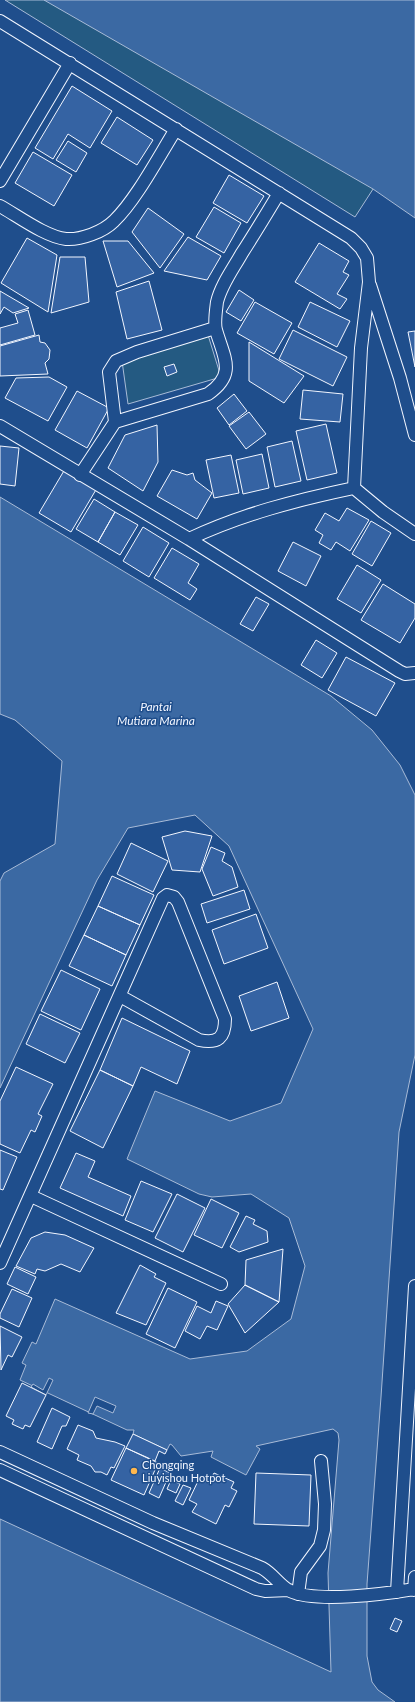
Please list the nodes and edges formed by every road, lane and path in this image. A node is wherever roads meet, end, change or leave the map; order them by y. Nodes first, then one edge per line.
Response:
1 (0, 21) edge
2 (70, 63) junction
3 (176, 130) junction
4 (0, 181) edge
5 (279, 193) junction
6 (0, 206) edge
7 (370, 282) junction
8 (215, 328) junction
9 (116, 422) junction
10 (0, 426) edge
11 (415, 435) edge
12 (80, 475) junction
13 (354, 488) junction
14 (415, 534) edge
15 (189, 539) junction
16 (415, 674) edge
17 (120, 996) junction
18 (31, 1196) junction
19 (0, 1263) edge
20 (221, 1284) dead end
21 (415, 1286) edge
22 (0, 1452) edge
23 (320, 1461) dead end
24 (0, 1470) edge
25 (415, 1577) edge
26 (415, 1589) edge
27 (293, 1592) junction
28 (397, 1592) junction

1 - 2 street
2 - 3 street
2 - 4 street
3 - 5 street
3 - 6 street
5 - 7 street
5 - 8 street
7 - 11 street
7 - 13 street
8 - 9 street
8 - 9 street
9 - 12 street
10 - 12 street
12 - 15 street
13 - 14 street
13 - 15 street
15 - 16 street
17 - 17 street
17 - 18 street
18 - 19 street
18 - 20 street
21 - 28 street
22 - 27 street
23 - 27 street
24 - 27 street
25 - 26 street
26 - 28 street
27 - 28 street

